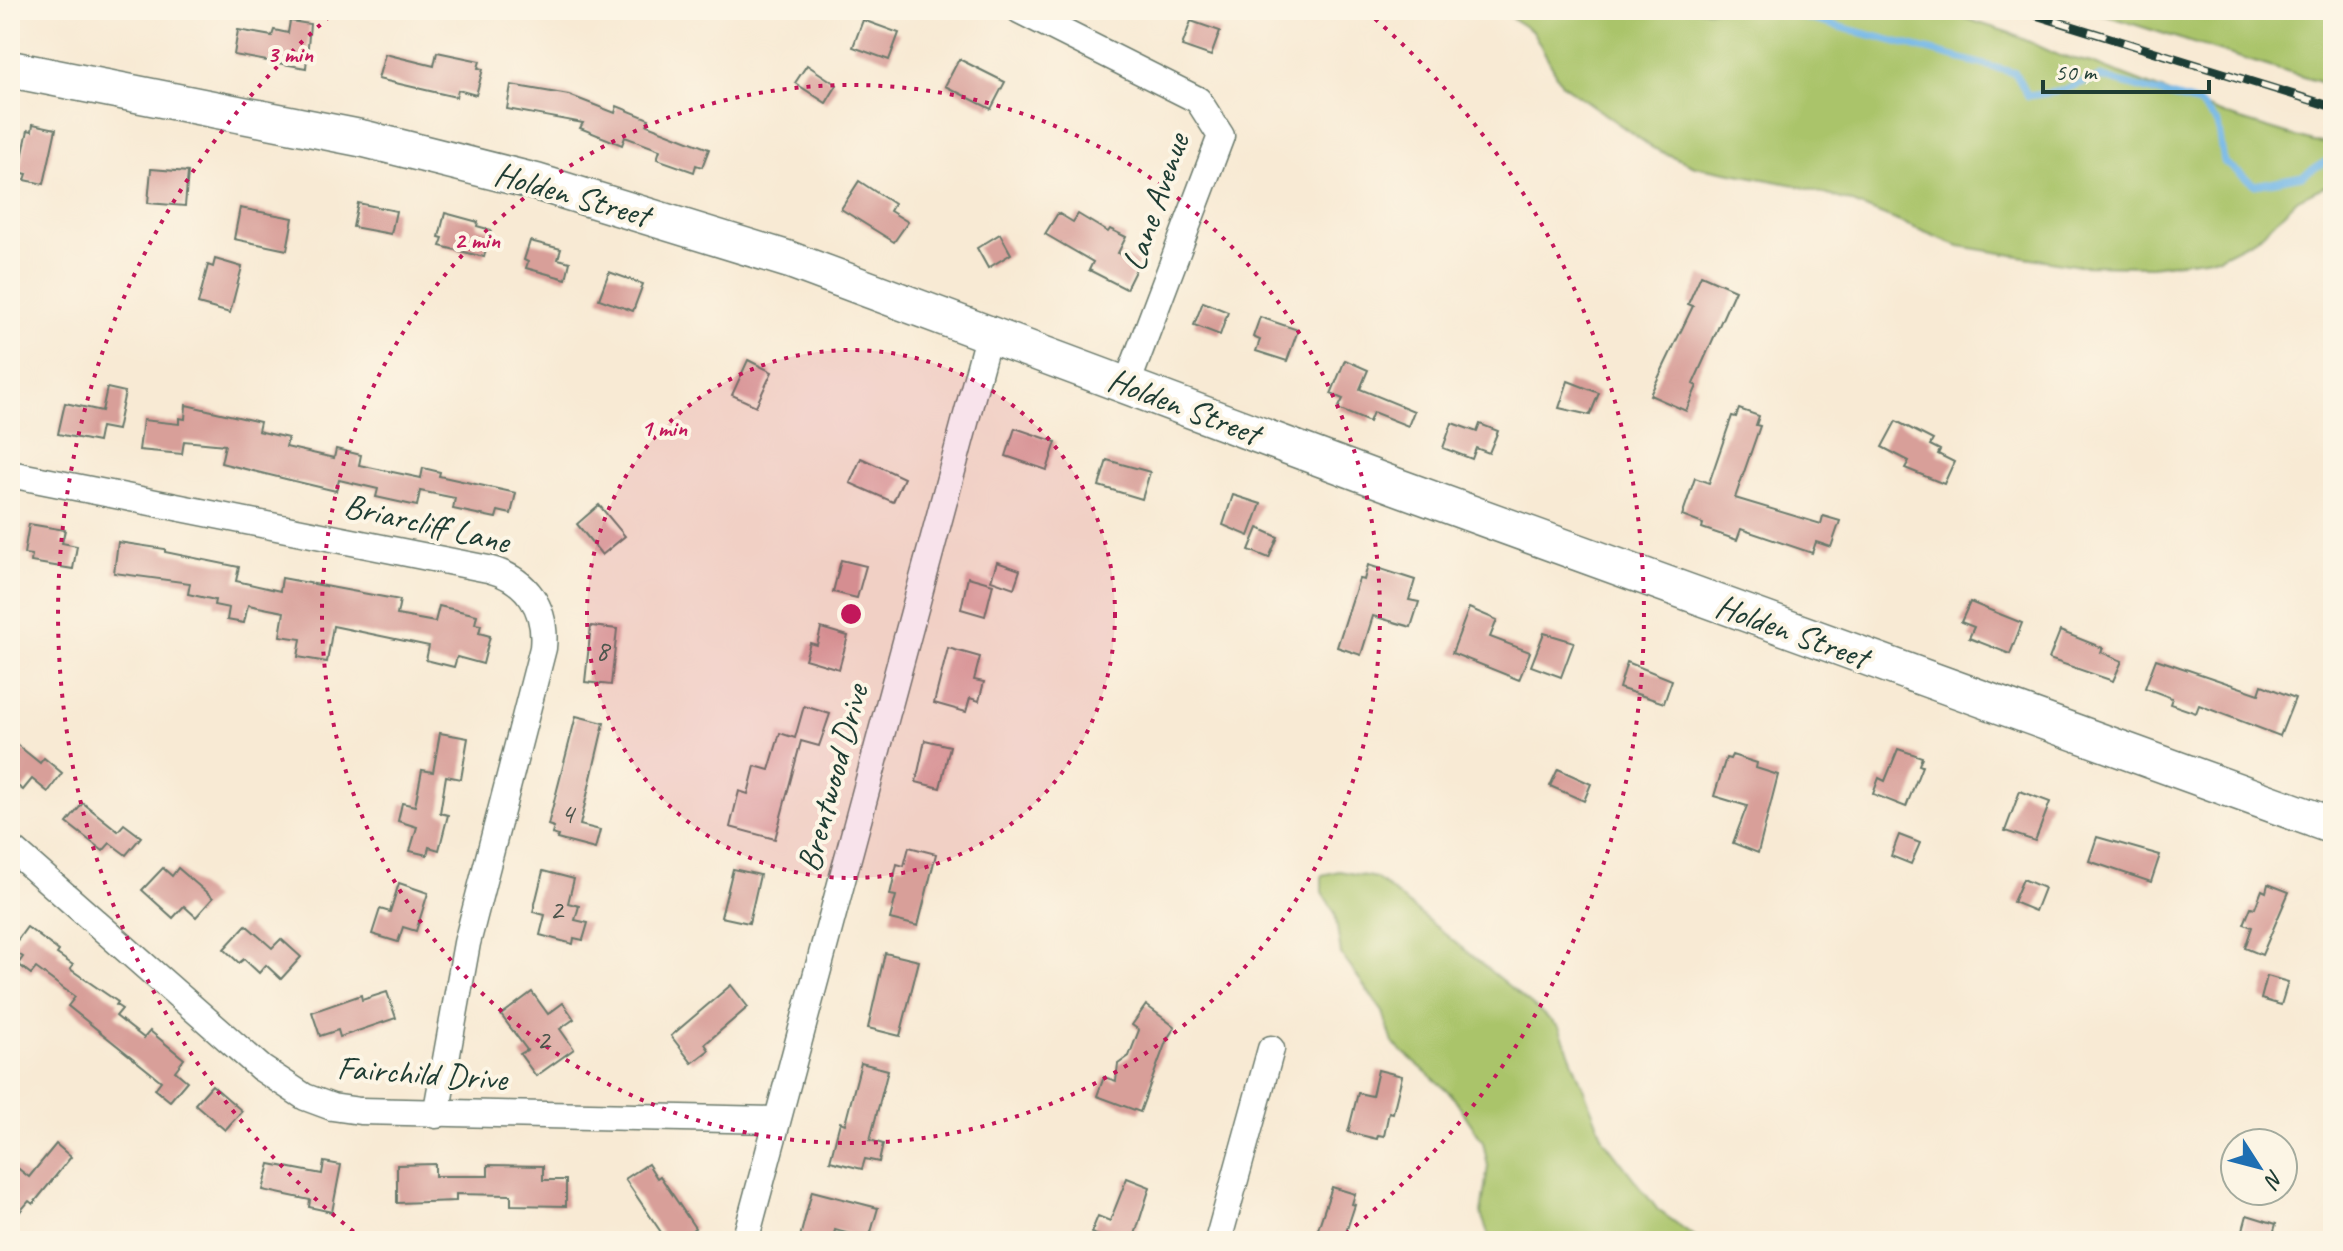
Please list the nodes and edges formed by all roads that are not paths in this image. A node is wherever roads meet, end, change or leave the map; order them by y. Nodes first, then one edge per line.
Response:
1 (1019, 10) edge
2 (10, 69) edge
3 (989, 333) junction
4 (1127, 384) junction
5 (10, 474) edge
6 (2333, 826) edge
7 (10, 847) edge
8 (1271, 1049) dead end
9 (436, 1115) junction
10 (777, 1120) junction
11 (745, 1241) edge
12 (1218, 1241) edge

1 - 4 street, Lane Avenue
2 - 3 main road, Holden Street
3 - 4 main road, Holden Street
3 - 10 street, Brentwood Drive
4 - 6 main road, Holden Street
5 - 9 street, Briarcliff Lane
7 - 9 street, Fairchild Drive
8 - 12 street
9 - 10 street, Fairchild Drive
10 - 11 street, Brentwood Drive

